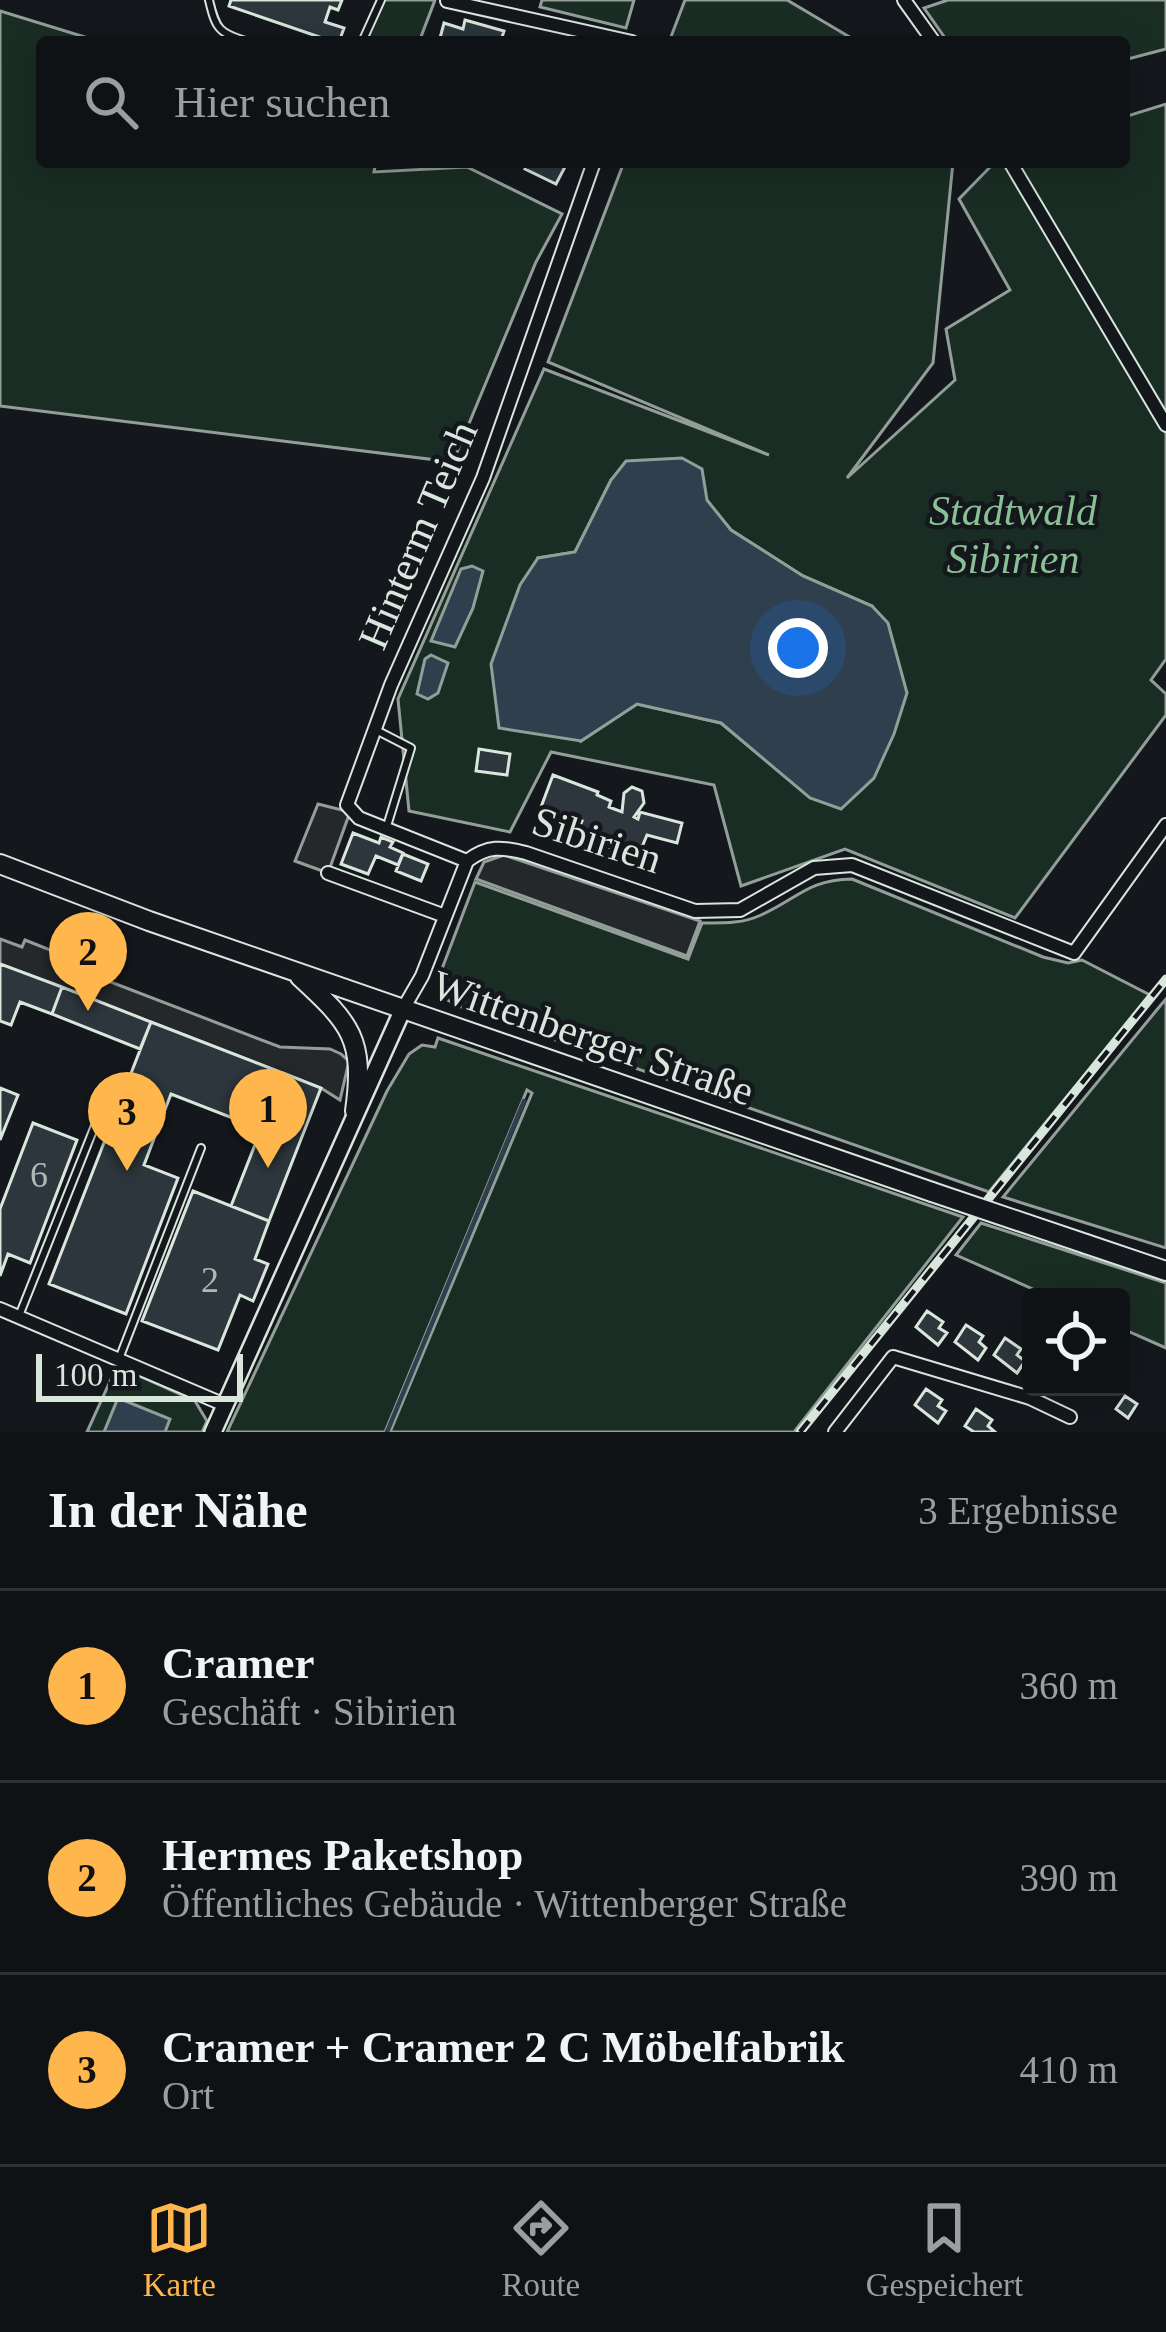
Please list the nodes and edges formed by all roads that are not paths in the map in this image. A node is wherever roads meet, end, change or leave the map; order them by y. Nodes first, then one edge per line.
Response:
1 (208, 0) edge
2 (446, 0) edge
3 (904, 0) edge
4 (383, 2) edge
5 (230, 36) edge
6 (365, 36) edge
7 (605, 36) edge
8 (930, 36) edge
9 (592, 168) edge
10 (1014, 168) edge
11 (1166, 425) edge
12 (374, 729) junction
13 (1166, 825) edge
14 (386, 829) junction
15 (467, 861) junction
16 (0, 864) edge
17 (328, 873) dead end
18 (445, 916) junction
19 (292, 970) junction
20 (403, 1009) junction
21 (102, 1108) dead end
22 (355, 1111) junction
23 (201, 1148) dead end
24 (1166, 1271) edge
25 (0, 1309) edge
26 (19, 1317) junction
27 (119, 1359) junction
28 (225, 1405) junction
29 (1070, 1417) dead end
30 (213, 1432) edge
31 (835, 1432) edge

1 - 5 lane
2 - 7 street
3 - 8 street
4 - 6 lane
9 - 12 street, Hinterm Teich
10 - 11 street
12 - 14 lane
12 - 14 street, Hinterm Teich
13 - 15 street, Sibirien
14 - 15 street, Hinterm Teich
15 - 18 street, Sibirien
16 - 19 main road, Wittenberger Straße
17 - 18 street
18 - 20 street, Sibirien
19 - 20 main road, Wittenberger Straße
19 - 22 main road
20 - 22 street, Sibirien
20 - 24 main road, Wittenberger Straße, bridge
21 - 26 lane
22 - 28 street, Sibirien
23 - 27 lane
25 - 26 street
26 - 27 street
27 - 28 street
28 - 30 street, Sibirien
29 - 31 street

